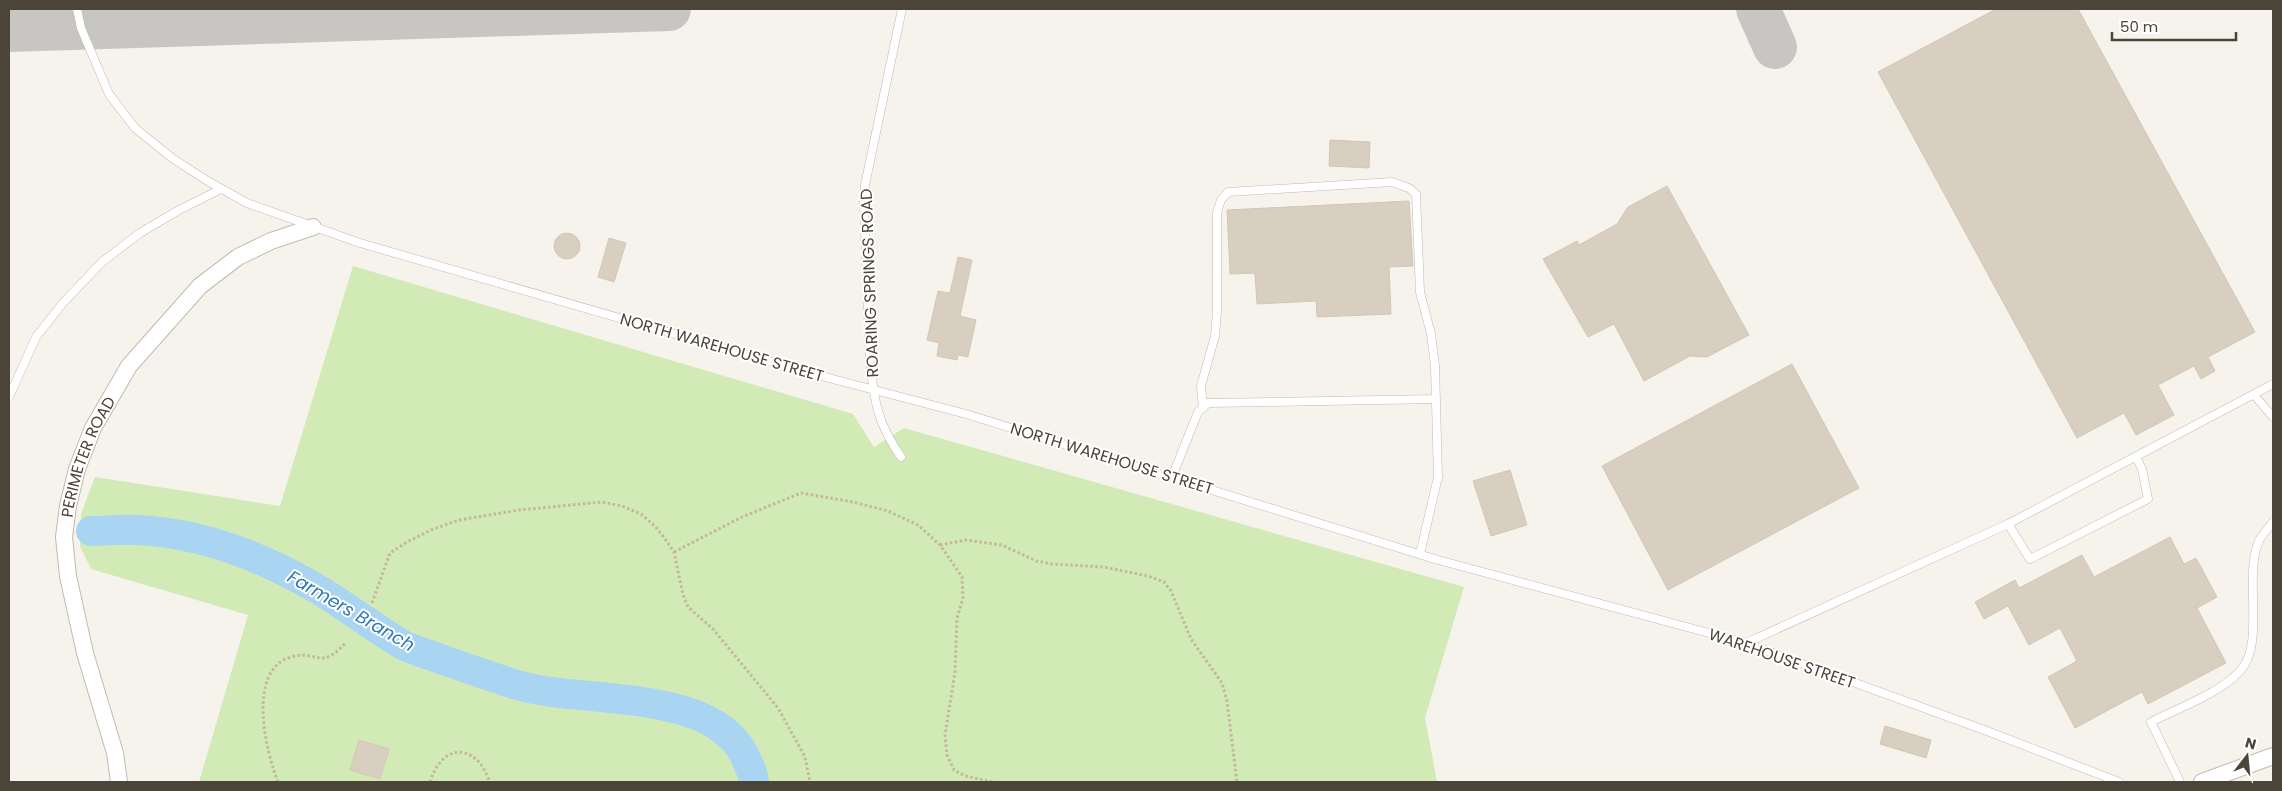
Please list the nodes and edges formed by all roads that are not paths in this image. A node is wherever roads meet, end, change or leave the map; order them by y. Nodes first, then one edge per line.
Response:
1 (77, 9) edge
2 (902, 9) edge
3 (221, 189) junction
4 (313, 227) junction
5 (2273, 384) edge
6 (873, 389) junction
7 (2254, 394) junction
8 (9, 397) edge
9 (1436, 399) junction
10 (1203, 408) junction
11 (2273, 417) edge
12 (901, 457) dead end
13 (2136, 457) junction
14 (1172, 476) junction
15 (2273, 522) edge
16 (2008, 524) junction
17 (1420, 554) junction
18 (1438, 560) joint
19 (1746, 643) junction
20 (2273, 756) edge
21 (119, 782) edge
22 (2119, 782) edge
23 (2180, 782) edge
24 (2202, 782) edge

1 - 3 lane, NORTH WAREHOUSE STREET
2 - 6 lane, ROARING SPRINGS ROAD
3 - 4 lane, NORTH WAREHOUSE STREET
3 - 8 lane
4 - 6 lane, NORTH WAREHOUSE STREET
4 - 21 street, PERIMETER ROAD
5 - 7 lane
6 - 12 lane, ROARING SPRINGS ROAD
6 - 14 lane, NORTH WAREHOUSE STREET
7 - 11 lane
7 - 13 lane
9 - 10 lane
9 - 10 lane
9 - 17 lane
10 - 14 lane
13 - 16 lane
13 - 16 lane
14 - 17 lane, NORTH WAREHOUSE STREET
15 - 23 lane
16 - 19 lane
17 - 18 lane, NORTH WAREHOUSE STREET
18 - 19 lane, WAREHOUSE STREET
19 - 22 lane, WAREHOUSE STREET
20 - 24 street

